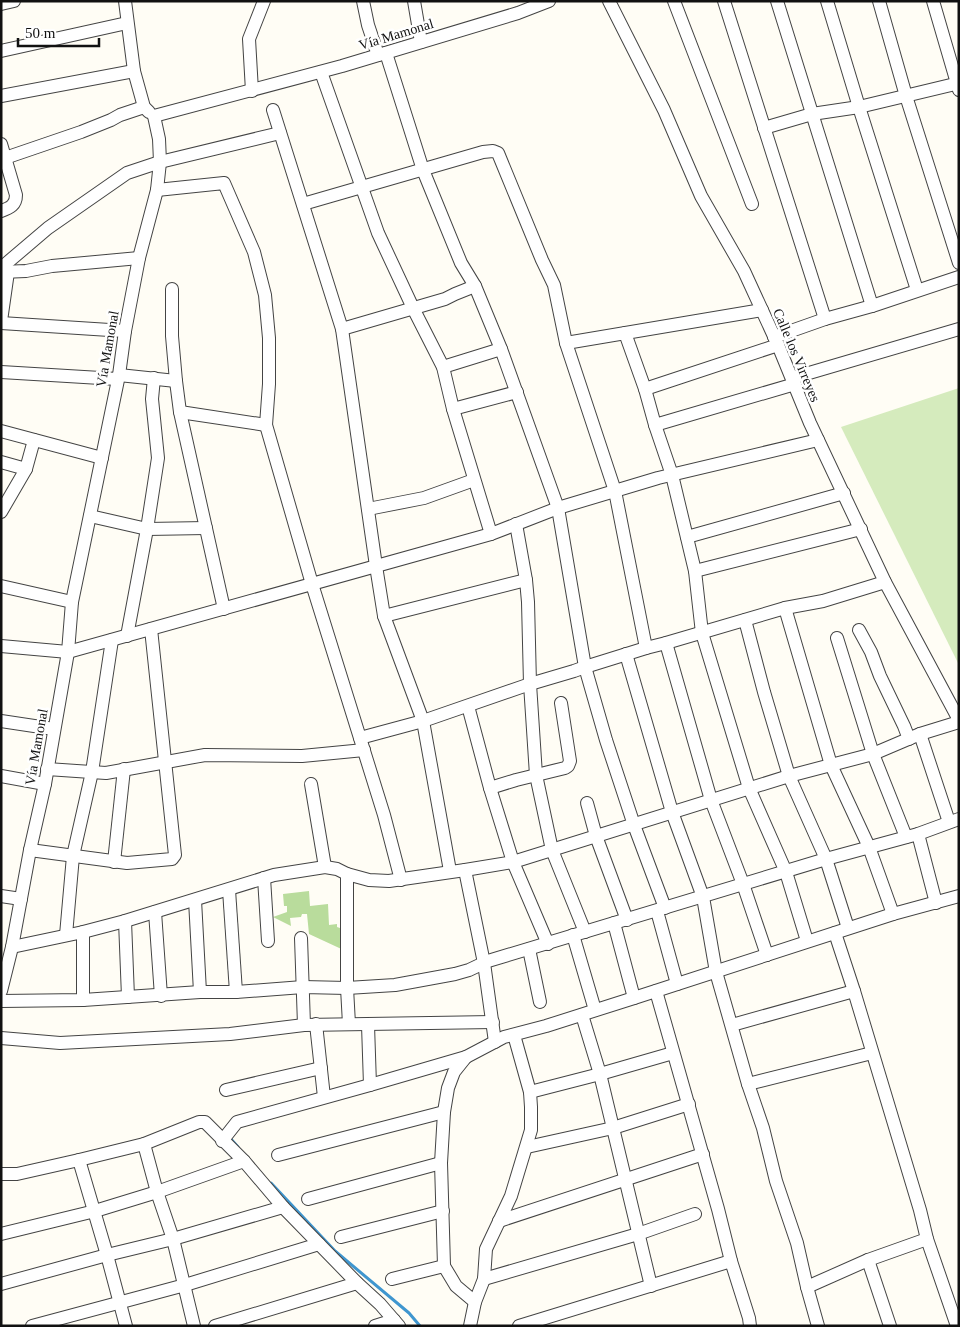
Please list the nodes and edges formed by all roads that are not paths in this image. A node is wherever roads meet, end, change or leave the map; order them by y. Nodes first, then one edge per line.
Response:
1 (14, 1) edge
2 (125, 1) edge
3 (264, 1) edge
4 (363, 1) edge
5 (414, 1) edge
6 (549, 1) edge
7 (608, 1) edge
8 (674, 1) edge
9 (724, 1) edge
10 (777, 1) edge
11 (827, 1) edge
12 (879, 1) edge
13 (933, 1) edge
14 (1, 4) edge
15 (515, 7) edge
16 (127, 23) junction
17 (421, 42) junction
18 (1, 51) edge
19 (382, 54) junction
20 (134, 71) junction
21 (322, 72) junction
22 (958, 85) edge
23 (252, 91) junction
24 (1, 96) edge
25 (906, 96) junction
26 (144, 107) junction
27 (859, 107) junction
28 (273, 110) dead end
29 (812, 114) junction
30 (154, 116) junction
31 (764, 128) junction
32 (280, 133) junction
33 (3, 151) edge
34 (160, 162) junction
35 (423, 170) junction
36 (361, 187) junction
37 (158, 190) junction
38 (303, 204) junction
39 (752, 204) dead end
40 (1, 211) edge
41 (138, 258) junction
42 (959, 263) edge
43 (3, 271) edge
44 (959, 277) edge
45 (475, 286) junction
46 (172, 288) dead end
47 (917, 290) junction
48 (872, 306) junction
49 (413, 308) junction
50 (762, 310) junction
51 (825, 319) junction
52 (1, 322) edge
53 (342, 329) junction
54 (959, 329) edge
55 (125, 331) junction
56 (624, 333) junction
57 (776, 341) junction
58 (566, 343) junction
59 (501, 349) junction
60 (443, 366) junction
61 (1, 372) edge
62 (118, 377) junction
63 (154, 378) junction
64 (176, 381) junction
65 (793, 381) junction
66 (644, 388) junction
67 (516, 392) junction
68 (452, 409) junction
69 (180, 412) junction
70 (266, 425) junction
71 (654, 425) junction
72 (1, 431) edge
73 (34, 440) junction
74 (818, 440) junction
75 (102, 458) junction
76 (1, 462) edge
77 (26, 470) junction
78 (672, 475) junction
79 (474, 480) junction
80 (615, 491) junction
81 (844, 493) junction
82 (558, 508) junction
83 (368, 509) junction
84 (1, 512) edge
85 (90, 516) junction
86 (516, 524) junction
87 (206, 528) junction
88 (147, 529) junction
89 (861, 529) junction
90 (491, 534) junction
91 (687, 537) junction
92 (376, 566) junction
93 (695, 571) junction
94 (526, 580) junction
95 (885, 582) junction
96 (312, 584) junction
97 (1, 586) edge
98 (72, 602) junction
99 (785, 608) junction
100 (224, 609) junction
101 (384, 616) junction
102 (745, 620) junction
103 (151, 629) junction
104 (858, 630) dead end
105 (702, 632) junction
106 (127, 636) junction
107 (837, 638) dead end
108 (112, 640) junction
109 (666, 643) junction
110 (1, 646) edge
111 (646, 648) junction
112 (68, 652) junction
113 (626, 654) junction
114 (585, 667) junction
115 (530, 684) junction
116 (561, 703) dead end
117 (468, 706) junction
118 (1, 721) edge
119 (423, 721) junction
120 (959, 721) edge
121 (54, 730) junction
122 (914, 737) junction
123 (362, 744) junction
124 (873, 754) junction
125 (165, 762) junction
126 (831, 765) junction
127 (47, 769) junction
128 (124, 769) junction
129 (92, 772) junction
130 (536, 775) junction
131 (1, 776) edge
132 (789, 776) junction
133 (44, 784) junction
134 (311, 784) dead end
135 (490, 788) junction
136 (749, 788) junction
137 (711, 800) junction
138 (587, 803) dead end
139 (672, 812) junction
140 (954, 821) edge
141 (634, 825) junction
142 (912, 835) junction
143 (596, 836) junction
144 (869, 847) junction
145 (30, 850) junction
146 (552, 850) junction
147 (73, 856) junction
148 (826, 859) junction
149 (114, 862) junction
150 (513, 862) junction
151 (325, 866) junction
152 (465, 870) junction
153 (450, 872) junction
154 (786, 872) junction
155 (347, 874) junction
156 (264, 878) junction
157 (401, 880) junction
158 (744, 884) junction
159 (229, 890) junction
160 (1, 896) edge
161 (959, 896) edge
162 (703, 897) junction
163 (21, 899) junction
164 (195, 900) junction
165 (936, 903) junction
166 (661, 910) junction
167 (155, 912) junction
168 (892, 914) junction
169 (627, 920) junction
170 (125, 921) junction
171 (614, 923) junction
172 (848, 928) junction
173 (83, 932) junction
174 (835, 932) junction
175 (8, 933) edge
176 (579, 934) junction
177 (66, 935) junction
178 (301, 938) dead end
179 (268, 941) dead end
180 (807, 941) junction
181 (548, 944) junction
182 (12, 947) junction
183 (529, 949) junction
184 (767, 955) junction
185 (484, 963) junction
186 (716, 972) junction
187 (677, 984) junction
188 (303, 987) junction
189 (347, 988) junction
190 (1, 991) edge
191 (656, 991) junction
192 (854, 991) junction
193 (200, 992) junction
194 (236, 992) junction
195 (161, 996) junction
196 (128, 997) junction
197 (634, 998) junction
198 (83, 1000) junction
199 (1, 1001) edge
200 (540, 1002) dead end
201 (588, 1012) junction
202 (493, 1022) junction
203 (349, 1024) junction
204 (310, 1025) junction
205 (368, 1025) junction
206 (732, 1025) junction
207 (514, 1034) junction
208 (1, 1038) edge
209 (495, 1042) junction
210 (673, 1053) junction
211 (872, 1053) junction
212 (466, 1057) junction
213 (321, 1068) junction
214 (600, 1074) junction
215 (748, 1084) junction
216 (370, 1085) junction
217 (226, 1090) dead end
218 (530, 1092) junction
219 (324, 1097) junction
220 (689, 1104) junction
221 (444, 1112) junction
222 (613, 1128) junction
223 (222, 1141) junction
224 (144, 1144) junction
225 (527, 1147) junction
226 (703, 1154) junction
227 (278, 1155) dead end
228 (79, 1160) junction
229 (244, 1162) junction
230 (441, 1163) junction
231 (1, 1174) edge
232 (624, 1179) junction
233 (157, 1192) junction
234 (308, 1199) dead end
235 (283, 1207) junction
236 (95, 1211) junction
237 (443, 1211) junction
238 (695, 1214) dead end
239 (499, 1220) junction
240 (1, 1234) edge
241 (638, 1234) junction
242 (341, 1237) dead end
243 (173, 1239) junction
244 (927, 1239) junction
245 (319, 1244) junction
246 (107, 1255) junction
247 (868, 1260) junction
248 (731, 1261) junction
249 (444, 1266) junction
250 (484, 1278) junction
251 (392, 1279) dead end
252 (357, 1283) junction
253 (1, 1284) edge
254 (184, 1284) junction
255 (651, 1286) junction
256 (807, 1287) junction
257 (119, 1302) junction
258 (475, 1302) junction
259 (397, 1323) edge
260 (954, 1324) edge
261 (32, 1326) edge
262 (126, 1326) edge
263 (194, 1326) edge
264 (215, 1326) edge
265 (375, 1326) edge
266 (470, 1326) edge
267 (520, 1326) edge
268 (750, 1326) edge
269 (818, 1326) edge
270 (890, 1326) edge

1 - 14 street
2 - 16 street
3 - 23 street
4 - 19 street
5 - 17 street
6 - 15 street, Vía Mamonal
7 - 50 street, Calle los Virreyes
8 - 39 street
9 - 31 street
10 - 29 street
11 - 27 street
12 - 25 street
13 - 22 street
15 - 17 street, Vía Mamonal
16 - 18 street
16 - 20 street
17 - 19 street, Vía Mamonal
19 - 21 street, Vía Mamonal
19 - 35 street
20 - 24 street
20 - 26 street
21 - 23 street, Vía Mamonal
21 - 36 street
22 - 25 street
23 - 30 street, Vía Mamonal
25 - 27 street
25 - 42 street
26 - 30 street
26 - 33 street
27 - 29 street
27 - 47 street
28 - 32 street
29 - 31 street
29 - 48 street
30 - 34 street, Vía Mamonal
31 - 51 street
32 - 34 street
32 - 38 street
33 - 40 street
34 - 37 street, Vía Mamonal
34 - 43 street
35 - 36 street
35 - 45 street
35 - 58 street
36 - 38 street
36 - 49 street
37 - 41 street, Vía Mamonal
37 - 70 street
38 - 53 street
41 - 43 street
41 - 55 street, Vía Mamonal
43 - 52 street
44 - 47 street
45 - 49 street
45 - 59 street
46 - 64 street
47 - 48 street
48 - 51 street
49 - 53 street
49 - 60 street
50 - 56 street
50 - 57 street, Calle los Virreyes
51 - 57 street
52 - 55 street
53 - 83 street
54 - 65 street
55 - 62 street, Vía Mamonal
56 - 58 street
56 - 66 street
57 - 65 street, Calle los Virreyes
57 - 66 street
58 - 80 street
59 - 60 street
59 - 67 street
60 - 68 street
61 - 62 street
62 - 63 street
62 - 75 street, Vía Mamonal
63 - 64 street
63 - 88 street
64 - 69 street
65 - 71 street
65 - 74 street, Calle los Virreyes
66 - 71 street
67 - 68 street
67 - 82 street
68 - 79 street
69 - 70 street
69 - 87 street
70 - 96 street
71 - 78 street
72 - 73 street
73 - 75 street
73 - 77 street
74 - 78 street
74 - 81 street, Calle los Virreyes
75 - 85 street, Vía Mamonal
76 - 77 street
77 - 84 street
78 - 80 street
78 - 91 street
79 - 83 street
79 - 90 street
80 - 82 street
80 - 111 street
81 - 89 street, Calle los Virreyes
81 - 91 street
82 - 86 street
82 - 114 street
83 - 92 street
85 - 88 street
85 - 98 street, Vía Mamonal
86 - 90 street
86 - 94 street
87 - 88 street
87 - 100 street
88 - 106 street
89 - 93 street
89 - 95 street, Calle los Virreyes
90 - 92 street
91 - 93 street
92 - 96 street
92 - 101 street
93 - 105 street
94 - 101 street
94 - 115 street
95 - 99 street
95 - 120 street, Calle los Virreyes
96 - 100 street
96 - 123 street
97 - 98 street
98 - 112 street, Vía Mamonal
99 - 102 street
99 - 126 street
100 - 103 street
101 - 119 street
102 - 105 street
102 - 132 street
103 - 106 street
103 - 125 street
104 - 122 street
105 - 109 street
105 - 136 street
106 - 108 street
107 - 124 street
108 - 112 street
108 - 129 street
109 - 111 street
109 - 137 street
110 - 112 street
111 - 113 street
112 - 121 street, Vía Mamonal
113 - 114 street
113 - 139 street
114 - 115 street
114 - 141 street
115 - 117 street
115 - 130 street
116 - 130 street
117 - 119 street
117 - 135 street
118 - 121 street
119 - 123 street
119 - 153 street
120 - 122 street
121 - 127 street, Vía Mamonal
122 - 124 street
122 - 140 street
123 - 125 street
123 - 157 street
124 - 126 street
124 - 142 street
125 - 128 street
125 - 149 street
126 - 132 street
126 - 144 street
127 - 129 street
127 - 133 street, Vía Mamonal
128 - 129 street
128 - 149 street
129 - 147 street
130 - 135 street
130 - 146 street
131 - 133 street
132 - 136 street
132 - 148 street
133 - 145 street, Vía Mamonal
134 - 151 street
135 - 150 street
136 - 137 street
136 - 154 street
137 - 139 street
137 - 158 street
138 - 143 street
139 - 141 street
139 - 162 street
140 - 142 street
141 - 143 street
141 - 166 street
142 - 144 street
142 - 165 street
143 - 146 street
143 - 169 street
144 - 148 street
144 - 168 street
145 - 147 street
145 - 163 street, Vía Mamonal
146 - 150 street
146 - 176 street
147 - 149 street
147 - 177 street
148 - 154 street
148 - 172 street
150 - 152 street
150 - 181 street
151 - 155 street
151 - 156 street
152 - 153 street
152 - 185 street
153 - 157 street
154 - 158 street
154 - 180 street
155 - 157 street
155 - 189 street
156 - 159 street
156 - 179 street
158 - 162 street
158 - 184 street
159 - 164 street
159 - 194 street
160 - 163 street
161 - 165 street
162 - 166 street
162 - 186 street
163 - 175 street, Vía Mamonal
164 - 167 street
164 - 193 street
165 - 168 street
166 - 169 street
166 - 187 street
167 - 170 street
167 - 195 street
168 - 172 street
169 - 171 street
170 - 173 street
170 - 196 street
171 - 176 street
171 - 197 street
172 - 174 street
173 - 177 street
173 - 198 street
174 - 180 street
174 - 192 street
175 - 182 street, Vía Mamonal
176 - 181 street
176 - 201 street
177 - 182 street
178 - 188 street
180 - 184 street
181 - 183 street
182 - 190 street, Vía Mamonal
183 - 185 street
183 - 200 street
184 - 186 street
185 - 189 street
185 - 202 street
186 - 187 street
186 - 206 street
187 - 191 street
188 - 189 street
188 - 194 street
188 - 204 street
189 - 203 street
191 - 197 street
191 - 210 street
192 - 206 street
192 - 211 street
193 - 194 street
193 - 195 street
195 - 196 street
196 - 198 street
197 - 201 street
198 - 199 street
201 - 207 street
201 - 214 street
202 - 205 street
202 - 209 street
203 - 204 street
203 - 205 street
204 - 208 street
204 - 213 street
205 - 216 street
206 - 215 street
207 - 209 street
207 - 218 street
209 - 212 street
210 - 214 street
210 - 220 street
211 - 215 street
211 - 244 street
212 - 216 street
212 - 221 street
213 - 217 street
213 - 219 street
214 - 218 street
214 - 222 street
215 - 256 street
216 - 219 street
218 - 225 street
219 - 223 street
220 - 222 street
220 - 226 street
221 - 227 street
221 - 230 street
222 - 225 street
222 - 232 street
223 - 224 street
223 - 229 street
224 - 228 street
224 - 233 street
225 - 239 street
226 - 232 street
226 - 248 street
228 - 231 street
228 - 236 street
229 - 233 street
229 - 235 street
230 - 234 street
230 - 237 street
232 - 239 street
232 - 241 street
233 - 236 street
233 - 243 street
235 - 243 street
235 - 245 street
236 - 240 street
236 - 246 street
237 - 242 street
237 - 249 street
238 - 241 street
239 - 250 street
241 - 250 street
241 - 255 street
243 - 246 street
243 - 254 street
244 - 247 street
244 - 260 street
245 - 252 street
245 - 254 street
246 - 253 street
246 - 257 street
247 - 256 street
247 - 270 street
248 - 255 street
248 - 268 street
249 - 251 street
249 - 258 street
250 - 258 street
252 - 259 street
252 - 264 street
254 - 257 street
254 - 263 street
255 - 267 street
256 - 269 street
257 - 261 street
257 - 262 street
258 - 266 street
259 - 265 street

